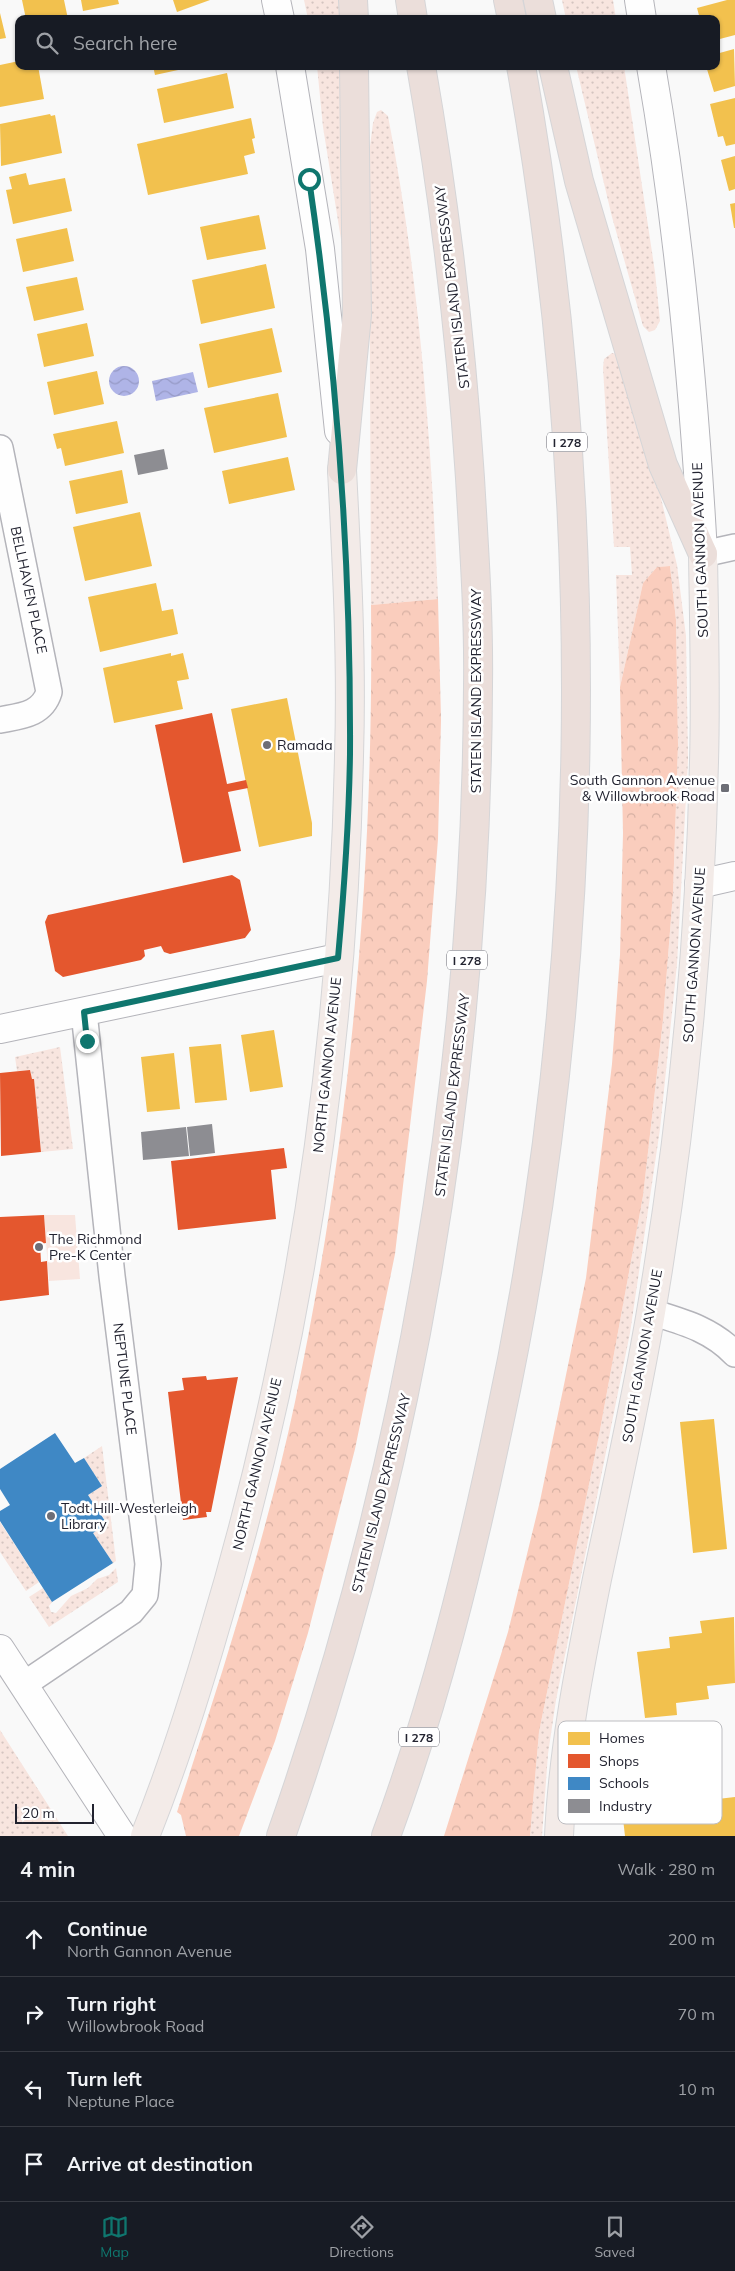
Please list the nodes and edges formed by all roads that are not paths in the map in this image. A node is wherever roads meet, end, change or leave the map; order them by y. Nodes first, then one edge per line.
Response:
1 (276, 0) edge
2 (353, 0) edge
3 (410, 0) edge
4 (508, 0) edge
5 (538, 0) edge
6 (639, 0) edge
7 (279, 15) edge
8 (354, 15) edge
9 (412, 15) edge
10 (511, 15) edge
11 (541, 15) edge
12 (641, 15) edge
13 (291, 70) edge
14 (354, 70) edge
15 (423, 70) edge
16 (521, 70) edge
17 (554, 70) edge
18 (652, 70) edge
19 (0, 448) edge
20 (342, 470) junction
21 (735, 547) edge
22 (703, 554) junction
23 (0, 720) edge
24 (735, 876) edge
25 (699, 884) junction
26 (338, 958) junction
27 (84, 1012) junction
28 (0, 1029) edge
29 (651, 1312) junction
30 (735, 1354) edge
31 (0, 1650) edge
32 (23, 1684) junction
33 (571, 1721) edge
34 (122, 1836) edge
35 (145, 1836) edge
36 (281, 1836) edge
37 (386, 1836) edge

1 - 7 main road
2 - 8 highway
3 - 9 highway
4 - 10 highway
5 - 11 highway
6 - 12 main road
13 - 20 main road, NORTH GANNON AVENUE
14 - 20 highway
15 - 36 highway, STATEN ISLAND EXPRESSWAY / I 278
16 - 37 highway, I 278
17 - 22 highway
18 - 22 main road, SOUTH GANNON AVENUE
19 - 23 street, BELLHAVEN PLACE
20 - 26 main road, NORTH GANNON AVENUE
21 - 22 street
22 - 25 main road, SOUTH GANNON AVENUE
24 - 25 main road
25 - 29 main road, SOUTH GANNON AVENUE
26 - 27 main road
26 - 35 main road, NORTH GANNON AVENUE
27 - 28 main road
27 - 32 street, NEPTUNE PLACE
29 - 30 street
29 - 33 main road, SOUTH GANNON AVENUE
31 - 32 main road
32 - 34 main road

